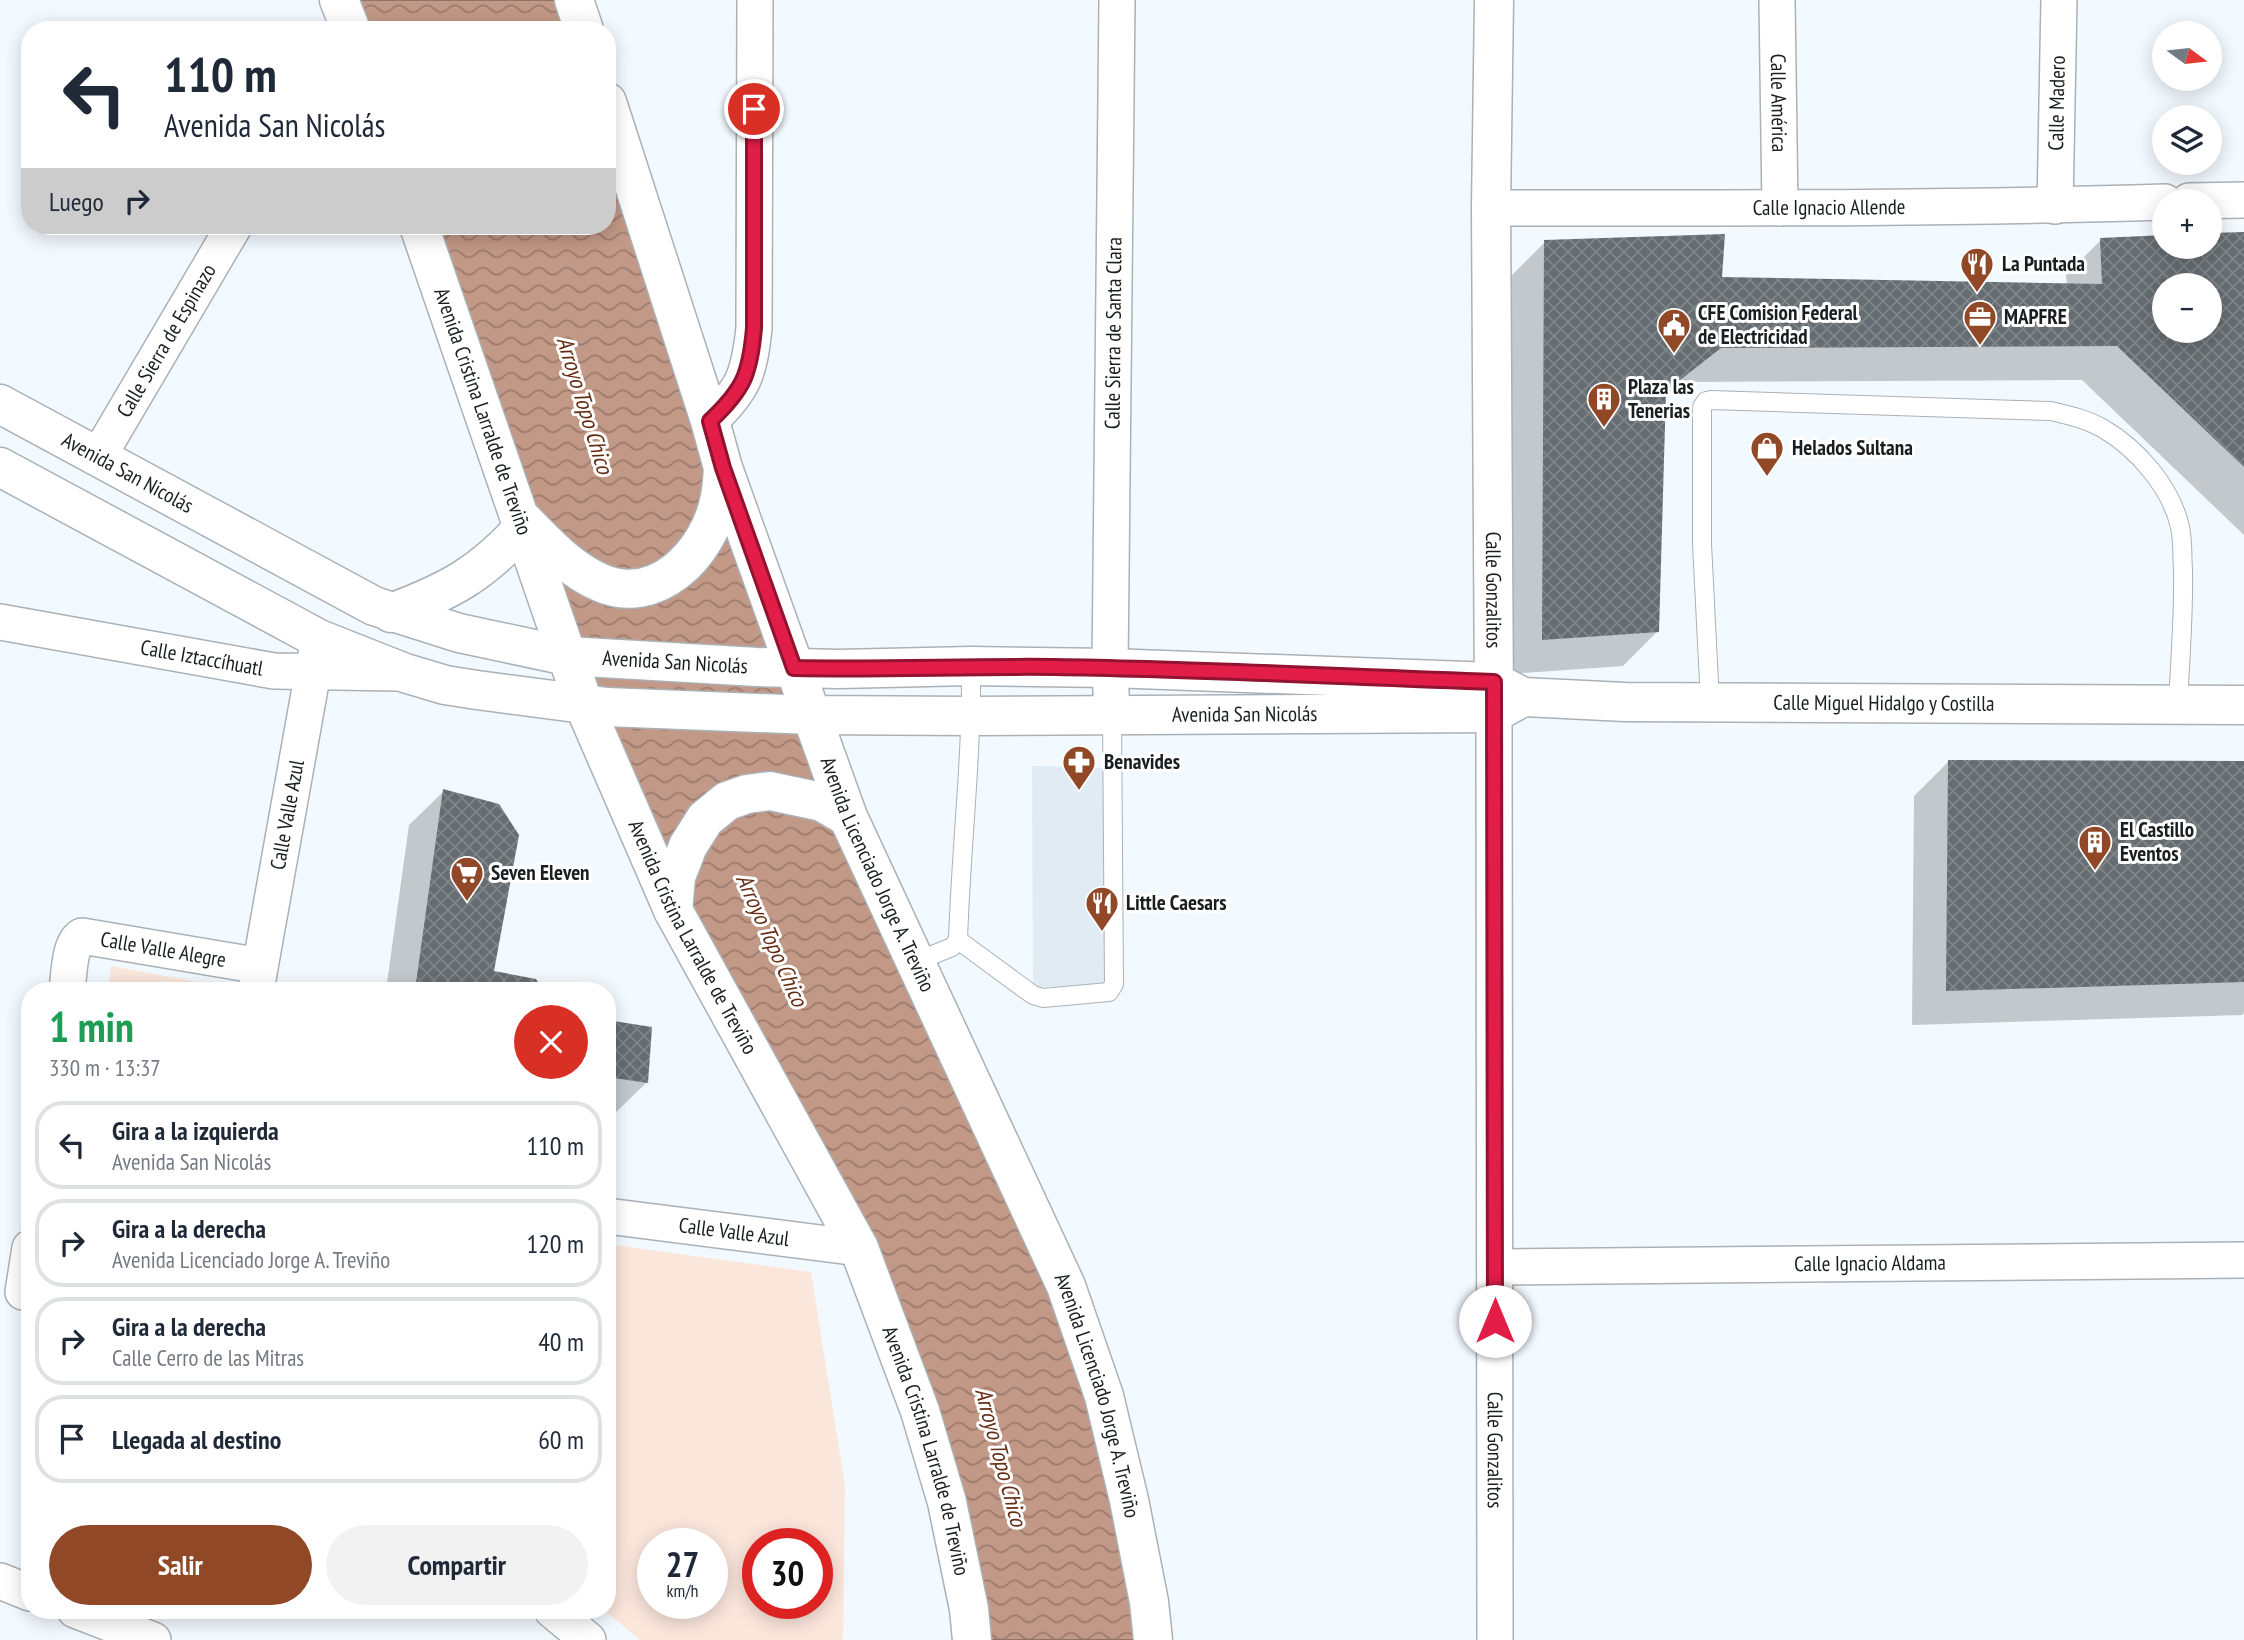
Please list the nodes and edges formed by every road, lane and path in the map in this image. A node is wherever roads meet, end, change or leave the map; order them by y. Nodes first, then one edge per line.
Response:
1 (574, 0) edge
2 (755, 0) edge
3 (1118, 0) edge
4 (1494, 0) edge
5 (1777, 0) edge
6 (2059, 0) edge
7 (581, 21) edge
8 (616, 130) edge
9 (2222, 200) edge
10 (2244, 200) edge
11 (2152, 202) edge
12 (2055, 206) junction
13 (1491, 208) junction
14 (1780, 208) junction
15 (229, 235) edge
16 (422, 235) edge
17 (0, 404) edge
18 (710, 421) junction
19 (98, 457) junction
20 (0, 467) edge
21 (721, 485) junction
22 (522, 522) junction
23 (391, 613) junction
24 (0, 622) edge
25 (316, 655) junction
26 (583, 658) junction
27 (971, 666) junction
28 (794, 668) junction
29 (1110, 668) junction
30 (1504, 697) junction
31 (1710, 702) junction
32 (2178, 705) junction
33 (2244, 705) edge
34 (596, 706) junction
35 (811, 715) junction
36 (1112, 715) junction
37 (972, 716) junction
38 (835, 809) junction
39 (675, 894) junction
40 (958, 940) junction
41 (915, 962) junction
42 (258, 978) edge
43 (68, 982) edge
44 (616, 1217) edge
45 (859, 1248) junction
46 (2244, 1260) edge
47 (1496, 1267) junction
48 (0, 1581) edge
49 (21, 1589) edge
50 (98, 1619) edge
51 (563, 1619) edge
52 (153, 1640) edge
53 (588, 1640) edge
54 (972, 1640) edge
55 (1153, 1640) edge
56 (1495, 1640) edge

1 - 7 street
2 - 18 street
3 - 29 street, Calle Sierra de Santa Clara
4 - 13 street, Calle Gonzalitos
5 - 14 street, Calle América
6 - 12 street, Calle Madero
8 - 18 street, Avenida Licenciado Jorge A. Treviño
9 - 10 street
11 - 12 street, Calle Ignacio Allende
12 - 14 street, Calle Ignacio Allende
13 - 14 street, Calle Ignacio Allende
13 - 30 street, Calle Gonzalitos
15 - 19 street, Calle Sierra de Espinazo
16 - 22 street, Avenida Cristina Larralde de Treviño
17 - 19 street, Avenida San Nicolás
18 - 21 street, Avenida Licenciado Jorge A. Treviño
19 - 23 street, Avenida San Nicolás
20 - 25 street, Avenida San Nicolás
21 - 22 street
21 - 28 street, Avenida Licenciado Jorge A. Treviño
22 - 23 street
22 - 26 street, Avenida Cristina Larralde de Treviño
23 - 26 street, Avenida San Nicolás
24 - 25 street, Calle Iztaccíhuatl
25 - 34 street, Avenida San Nicolás
25 - 42 street, Calle Valle Azul
26 - 28 street, Avenida San Nicolás
26 - 34 street, Avenida Cristina Larralde de Treviño
27 - 28 street, Avenida San Nicolás
27 - 29 street, Avenida San Nicolás
27 - 37 lane
28 - 35 street, Avenida Licenciado Jorge A. Treviño
29 - 30 street, Avenida San Nicolás
29 - 36 street, Calle Sierra de Santa Clara
30 - 31 street, Calle Miguel Hidalgo y Costilla
30 - 36 street, Avenida San Nicolás
30 - 47 street, Calle Gonzalitos
31 - 32 street, Calle Miguel Hidalgo y Costilla
31 - 32 lane
32 - 33 street, Calle Miguel Hidalgo y Costilla
34 - 35 street, Avenida San Nicolás
34 - 39 street, Avenida Cristina Larralde de Treviño
35 - 37 street, Avenida San Nicolás
35 - 38 street, Avenida Licenciado Jorge A. Treviño
36 - 37 street, Avenida San Nicolás
36 - 40 lane
37 - 40 lane
38 - 39 street
38 - 41 street, Avenida Licenciado Jorge A. Treviño
39 - 45 street, Avenida Cristina Larralde de Treviño
40 - 41 lane
41 - 55 street, Avenida Licenciado Jorge A. Treviño
42 - 43 street, Calle Valle Alegre
44 - 45 street, Calle Valle Azul
45 - 54 street, Avenida Cristina Larralde de Treviño
46 - 47 street, Calle Ignacio Aldama
47 - 56 street, Calle Gonzalitos
48 - 49 street
50 - 52 street
51 - 53 street

